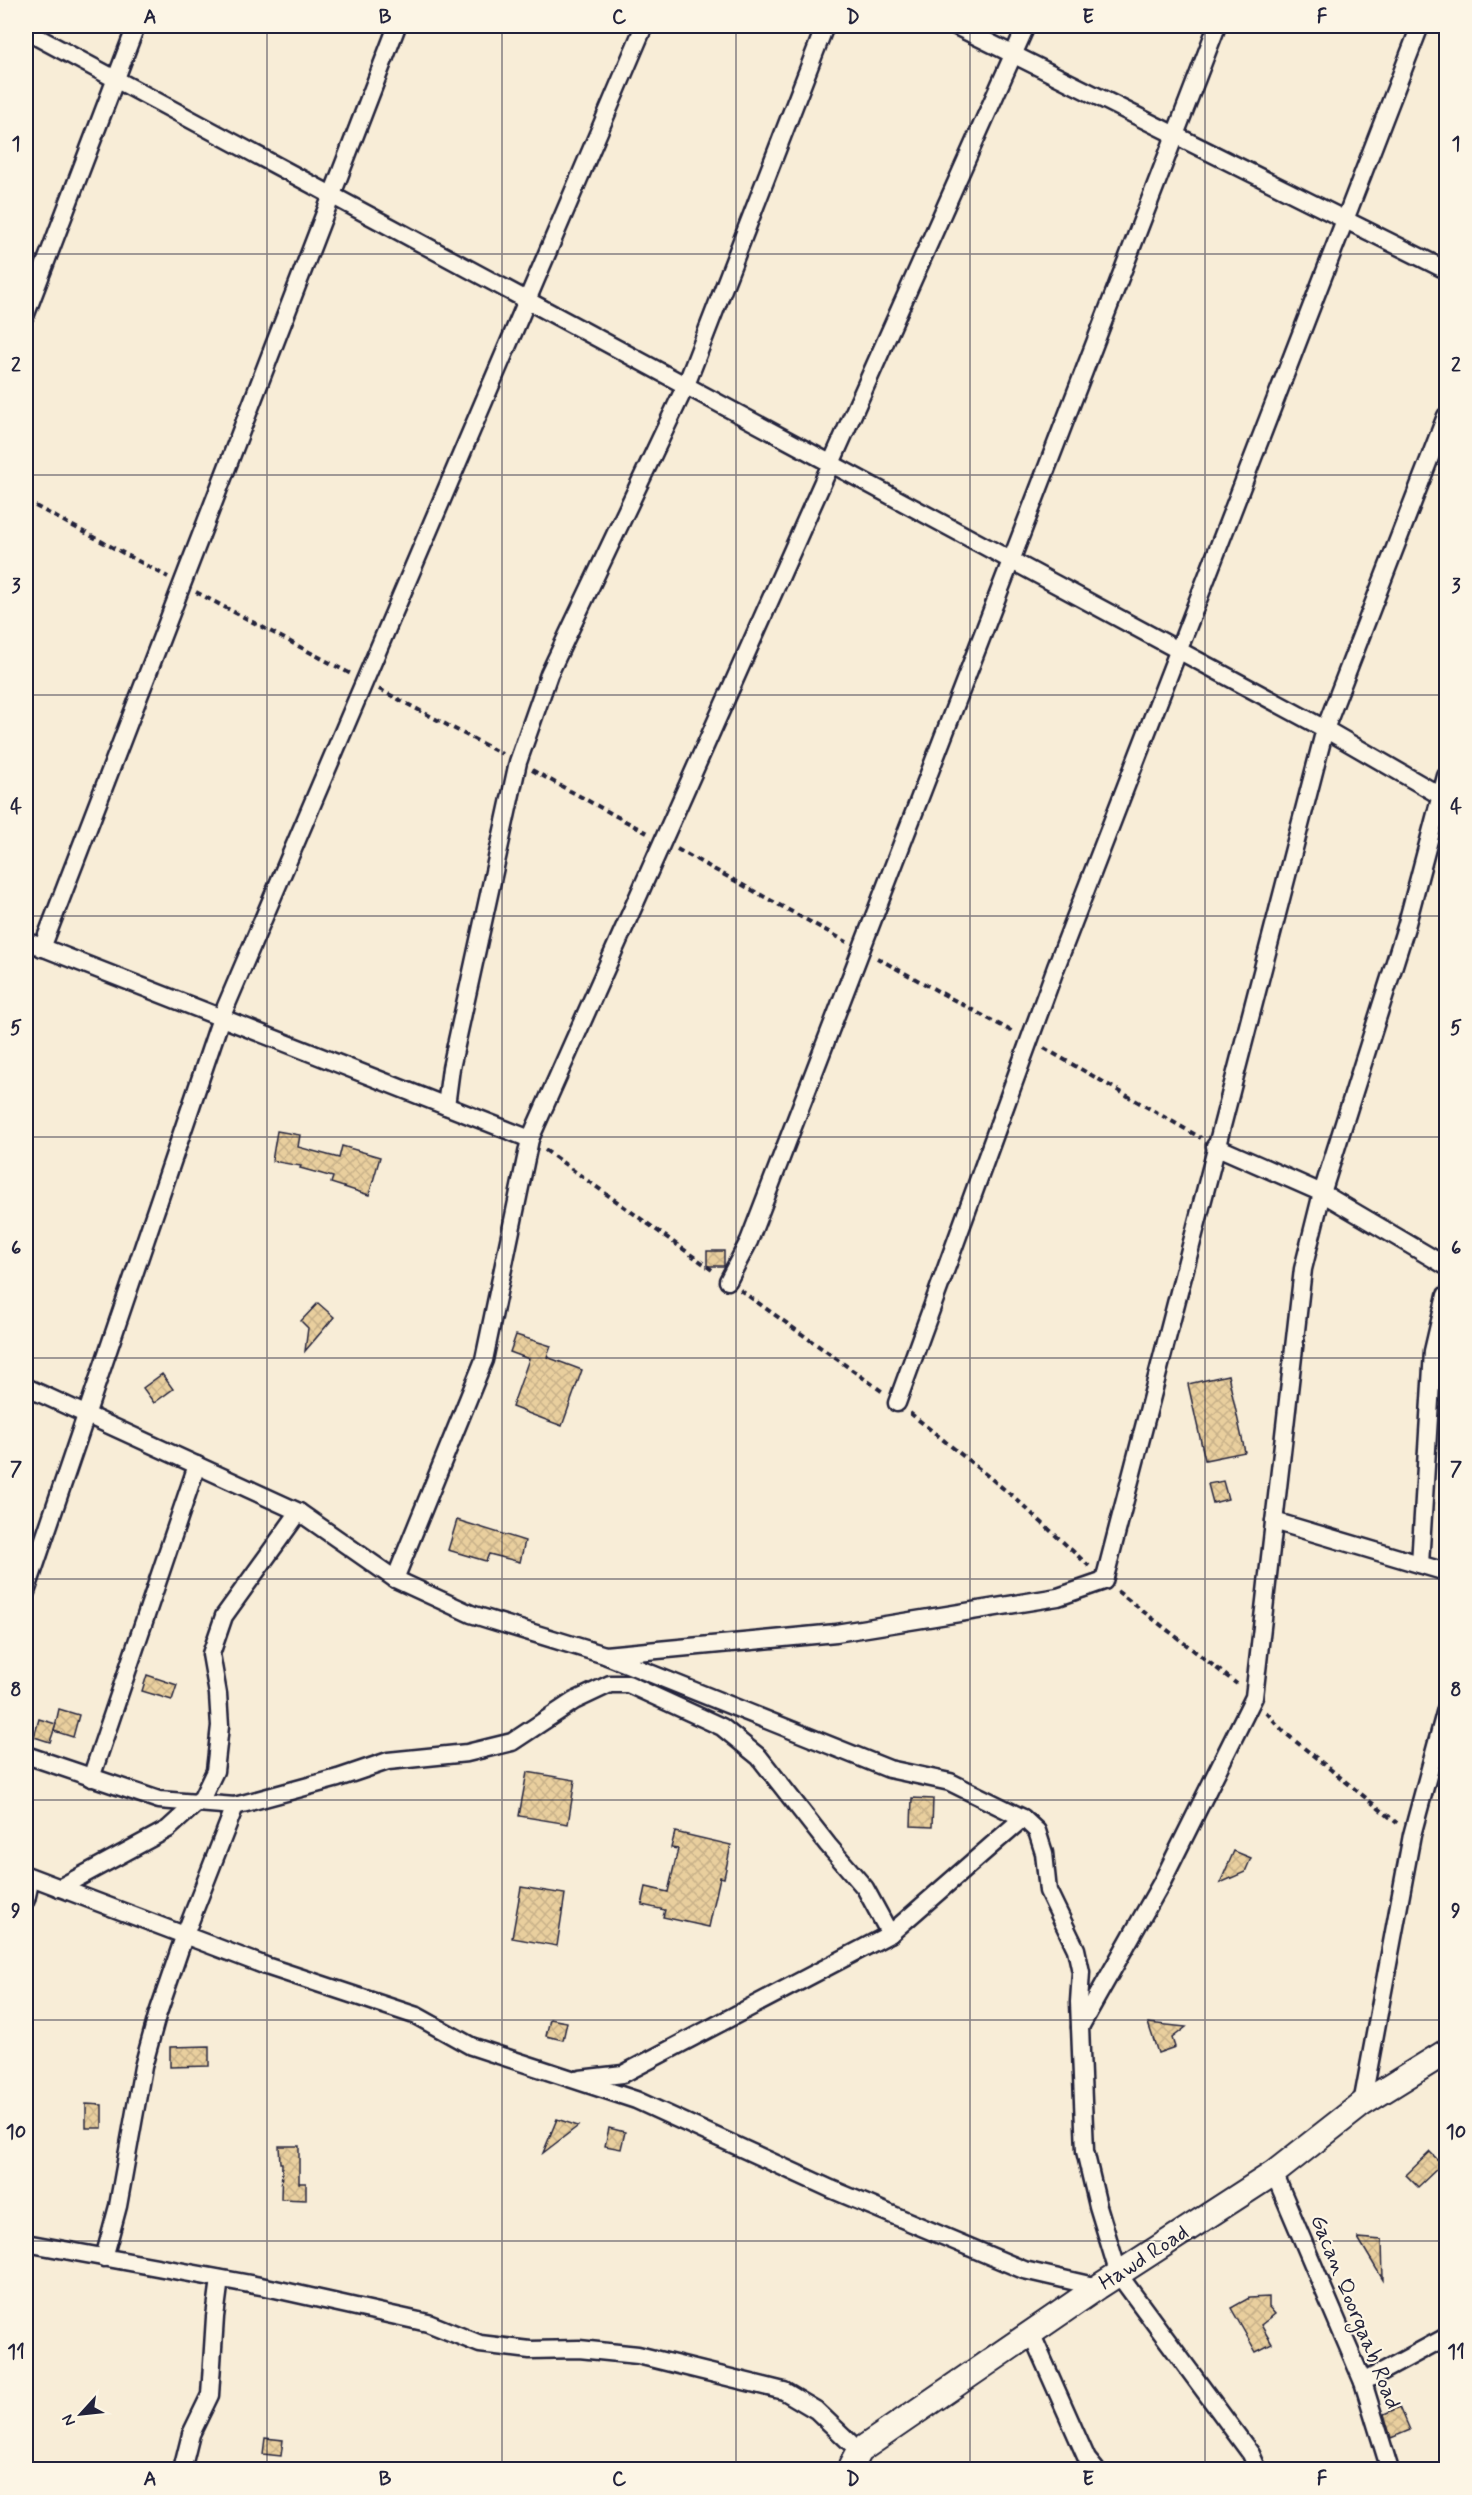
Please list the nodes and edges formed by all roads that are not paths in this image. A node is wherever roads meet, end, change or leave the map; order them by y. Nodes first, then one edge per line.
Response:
1 (136, 26) edge
2 (397, 26) edge
3 (644, 26) edge
4 (825, 26) edge
5 (956, 26) edge
6 (1026, 26) edge
7 (1217, 26) edge
8 (1420, 26) edge
9 (26, 31) edge
10 (1013, 54) junction
11 (116, 79) junction
12 (1175, 135) junction
13 (332, 195) junction
14 (1344, 219) junction
15 (1446, 270) edge
16 (527, 300) junction
17 (26, 314) edge
18 (686, 385) junction
19 (1446, 416) edge
20 (831, 463) junction
21 (1011, 560) junction
22 (1178, 650) junction
23 (1325, 729) junction
24 (1446, 776) edge
25 (1444, 798) edge
26 (26, 941) edge
27 (42, 948) junction
28 (221, 1018) junction
29 (446, 1106) junction
30 (530, 1139) junction
31 (1215, 1146) junction
32 (1322, 1193) junction
33 (1446, 1266) edge
34 (728, 1281) road end
35 (1446, 1295) edge
36 (26, 1387) edge
37 (897, 1402) road end
38 (86, 1415) junction
39 (197, 1465) junction
40 (299, 1512) junction
41 (1274, 1521) junction
42 (1420, 1564) junction
43 (1446, 1572) edge
44 (395, 1580) junction
45 (26, 1592) edge
46 (605, 1655) junction
47 (1446, 1709) edge
48 (26, 1755) edge
49 (91, 1778) junction
50 (197, 1803) junction
51 (235, 1806) junction
52 (1023, 1818) junction
53 (28, 1877) edge
54 (59, 1888) junction
55 (26, 1900) edge
56 (890, 1934) junction
57 (184, 1936) junction
58 (1080, 2027) junction
59 (1446, 2052) edge
60 (576, 2080) junction
61 (1362, 2104) junction
62 (1274, 2173) junction
63 (26, 2243) edge
64 (104, 2258) junction
65 (1119, 2275) junction
66 (220, 2278) junction
67 (1098, 2287) junction
68 (1032, 2335) junction
69 (1446, 2337) edge
70 (1363, 2382) junction
71 (854, 2460) edge
72 (182, 2469) edge
73 (1096, 2469) edge
74 (1258, 2469) edge
75 (1390, 2469) edge

1 - 11 street
2 - 13 street
3 - 16 street
4 - 18 street
5 - 10 street
6 - 10 street
7 - 12 street
8 - 14 street
9 - 11 street
10 - 12 street
10 - 20 street
11 - 13 street
11 - 17 street
12 - 14 street
12 - 21 street
13 - 16 street
13 - 27 street
14 - 15 street
14 - 22 street
16 - 18 street
16 - 28 street
18 - 20 street
18 - 29 street
19 - 23 street
20 - 21 street
20 - 30 street
21 - 22 street
21 - 34 street
22 - 23 street
22 - 37 street
23 - 25 street
23 - 31 street
24 - 25 street
25 - 32 street
26 - 27 street
27 - 28 street
28 - 29 street
28 - 38 street
29 - 30 street
30 - 44 street
31 - 32 street
31 - 46 street
32 - 33 street
32 - 41 street
35 - 42 street
36 - 38 street
38 - 39 street
38 - 45 street
39 - 40 street
39 - 49 street
40 - 44 street
40 - 50 street
41 - 42 street
41 - 58 street
42 - 43 street
44 - 46 street
46 - 52 street
47 - 61 street
48 - 49 street
49 - 50 street
50 - 51 street
50 - 54 street
51 - 56 street
51 - 57 street
52 - 56 street
52 - 58 street
53 - 54 street
53 - 55 street
54 - 57 street
56 - 60 street
57 - 60 street
57 - 64 street
58 - 65 street
59 - 61 main road, Hawd Road
60 - 67 street
61 - 62 main road, Hawd Road
62 - 65 main road, Hawd Road
62 - 70 street, Gacan Qoorgaab Road
63 - 64 street
64 - 66 street
65 - 67 main road, Hawd Road
65 - 74 street
66 - 71 street
66 - 72 street
67 - 68 main road, Hawd Road
68 - 71 main road, Hawd Road
68 - 73 street
69 - 70 street
70 - 75 street, Gacan Qoorgaab Road

